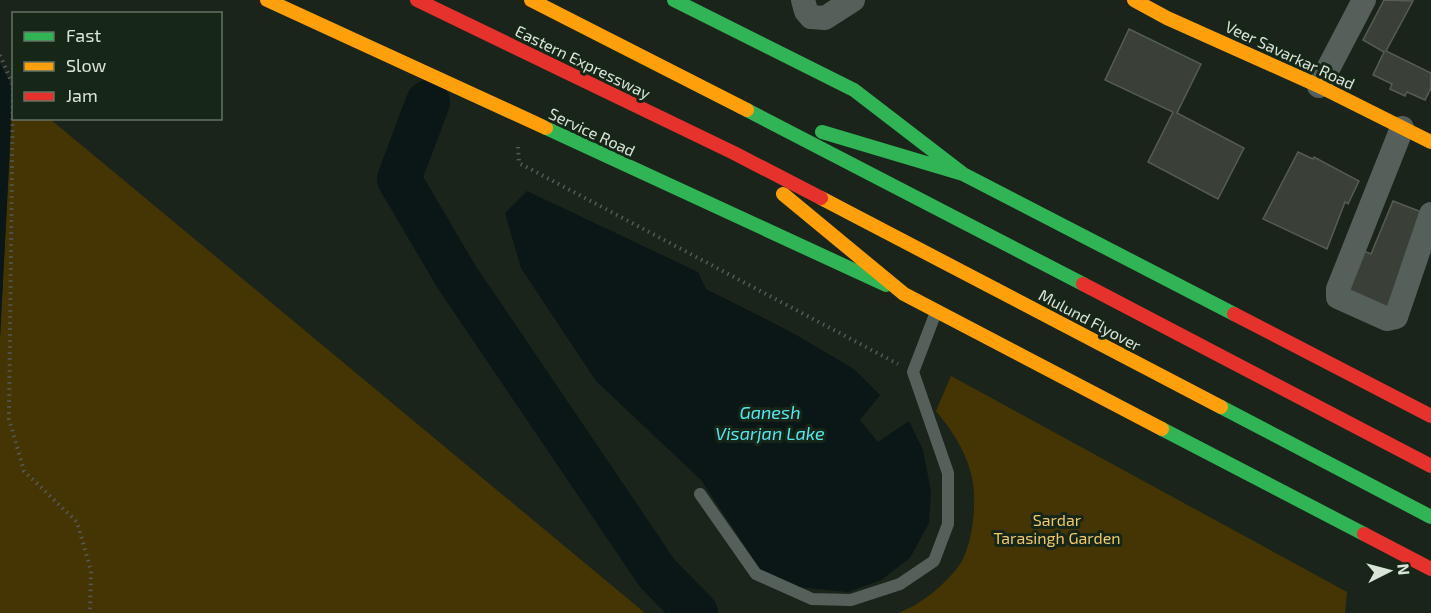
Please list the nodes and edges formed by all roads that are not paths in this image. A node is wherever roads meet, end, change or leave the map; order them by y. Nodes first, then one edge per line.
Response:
1 (267, 0) edge
2 (417, 0) edge
3 (531, 0) edge
4 (674, 0) edge
5 (803, 0) edge
6 (853, 0) edge
7 (1134, 0) edge
8 (1364, 0) edge
9 (1172, 9) edge
10 (1319, 86) junction
11 (757, 113) junction
12 (1402, 128) junction
13 (1431, 142) edge
14 (734, 153) junction
15 (963, 174) junction
16 (1431, 214) edge
17 (904, 294) junction
18 (936, 310) junction
19 (1431, 416) edge
20 (1431, 466) edge
21 (700, 494) dead end
22 (1431, 517) edge
23 (1431, 569) edge

1 - 17 main road, Service Road
2 - 14 main road, Eastern Expressway
3 - 11 main road
4 - 15 main road
5 - 6 street
7 - 9 main road, Veer Savarkar Road
8 - 10 street
9 - 10 main road, Veer Savarkar Road
10 - 12 main road, Veer Savarkar Road
11 - 15 main road
11 - 20 main road, Mulund Flyover
12 - 13 main road, Veer Savarkar Road
12 - 16 street
14 - 17 main road
14 - 22 main road, Mulund Flyover
15 - 19 main road
17 - 18 main road
18 - 21 lane
18 - 23 main road

